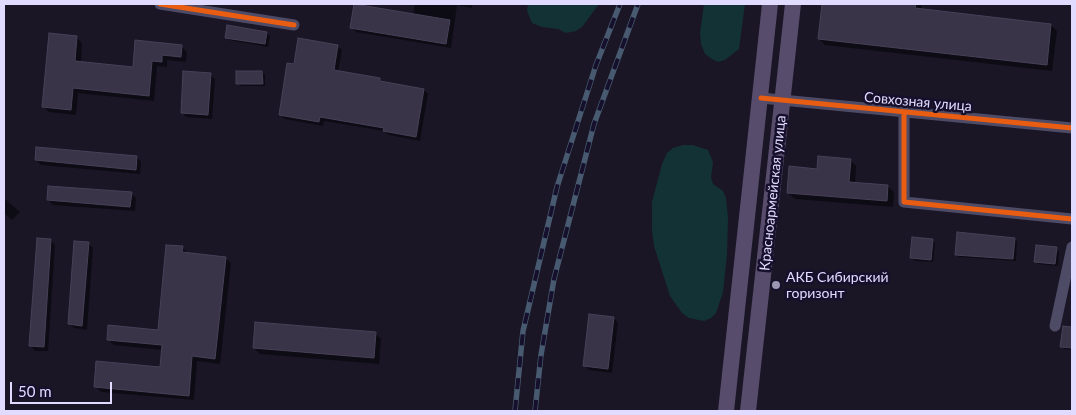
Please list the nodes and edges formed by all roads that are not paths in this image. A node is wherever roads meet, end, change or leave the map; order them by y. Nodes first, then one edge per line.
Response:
1 (160, 4) edge
2 (770, 4) edge
3 (793, 4) edge
4 (294, 25) dead end
5 (761, 98) junction
6 (783, 101) junction
7 (904, 112) junction
8 (1072, 128) edge
9 (1072, 219) edge
10 (1072, 247) edge
11 (1055, 326) dead end
12 (726, 411) edge
13 (748, 411) edge

1 - 4 street
2 - 5 main road, Красноармейская улица
3 - 6 main road, Красноармейская улица
5 - 6 street, Совхозная улица
5 - 12 main road, Красноармейская улица
6 - 7 street, Совхозная улица
6 - 13 main road, Красноармейская улица
7 - 8 street, Совхозная улица
7 - 9 street
10 - 11 street

